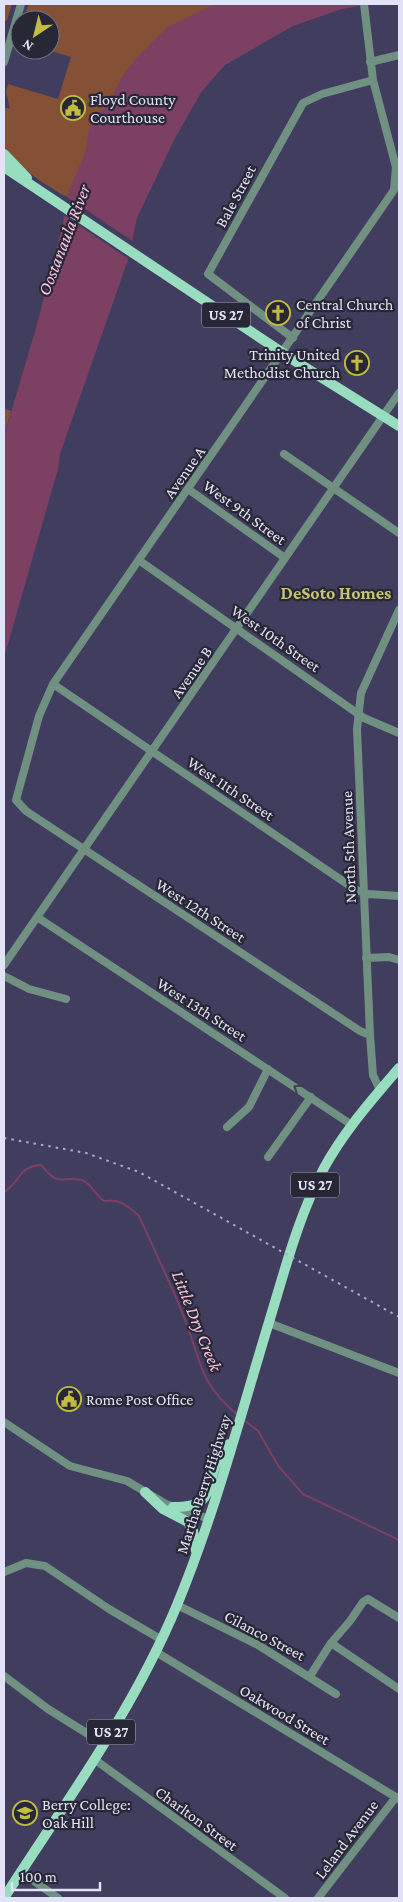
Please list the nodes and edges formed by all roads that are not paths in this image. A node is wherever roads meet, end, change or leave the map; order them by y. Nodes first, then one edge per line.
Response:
1 (21, 4) edge
2 (364, 4) edge
3 (399, 55) edge
4 (4, 62) edge
5 (370, 62) junction
6 (373, 80) junction
7 (4, 154) edge
8 (397, 165) edge
9 (4, 167) edge
10 (399, 178) edge
11 (38, 189) junction
12 (294, 338) junction
13 (284, 353) junction
14 (399, 393) edge
15 (384, 416) junction
16 (399, 426) edge
17 (284, 454) dead end
18 (333, 488) junction
19 (188, 489) junction
20 (399, 533) edge
21 (285, 558) junction
22 (140, 561) junction
23 (399, 610) edge
24 (392, 626) junction
25 (238, 628) junction
26 (399, 631) edge
27 (53, 684) junction
28 (358, 713) junction
29 (399, 733) edge
30 (152, 751) junction
31 (18, 804) joint
32 (84, 849) junction
33 (363, 892) junction
34 (399, 896) edge
35 (37, 918) junction
36 (366, 958) junction
37 (399, 960) edge
38 (4, 965) edge
39 (4, 976) edge
40 (66, 999) dead end
41 (370, 1035) junction
42 (399, 1068) edge
43 (268, 1069) junction
44 (380, 1090) junction
45 (311, 1097) junction
46 (352, 1124) junction
47 (227, 1127) dead end
48 (268, 1157) dead end
49 (269, 1322) junction
50 (399, 1373) edge
51 (4, 1422) edge
52 (228, 1451) junction
53 (145, 1492) junction
54 (173, 1507) junction
55 (209, 1520) junction
56 (196, 1555) junction
57 (4, 1572) edge
58 (177, 1605) junction
59 (399, 1618) edge
60 (162, 1640) junction
61 (331, 1643) junction
62 (156, 1652) junction
63 (4, 1676) edge
64 (310, 1676) junction
65 (399, 1689) edge
66 (336, 1694) dead end
67 (104, 1744) junction
68 (94, 1759) junction
69 (398, 1798) edge
70 (21, 1872) junction
71 (4, 1898) edge
72 (58, 1898) edge
73 (285, 1898) edge
74 (318, 1898) edge

1 - 4 street
2 - 5 street
3 - 5 street
5 - 6 street
6 - 8 street
6 - 12 street, Bale Street
7 - 11 main road
8 - 10 street
8 - 12 street, Avenue A
9 - 11 main road, US 27
11 - 13 main road, US 27
12 - 13 street, Avenue A
13 - 15 main road, US 27
13 - 19 street, Avenue A
14 - 15 street, Avenue B
15 - 16 main road, US 27
15 - 18 street, Avenue B
17 - 18 street
18 - 20 street
18 - 21 street, Avenue B
19 - 21 street, West 9th Street
19 - 22 street, Avenue A
21 - 25 street, Avenue B
22 - 25 street, West 10th Street
22 - 27 street, Avenue A
23 - 24 street, North 5th Avenue
24 - 26 street
24 - 28 street, North 5th Avenue
25 - 28 street, West 10th Street
25 - 30 street, Avenue B
27 - 30 street, West 11th Street
27 - 31 street, Avenue A
28 - 29 street, West 10th Street
28 - 33 street, North 5th Avenue
30 - 32 street, Avenue B
30 - 33 street, West 11th Street
31 - 32 street, West 12th Street
32 - 35 street, Avenue B
32 - 41 street, West 12th Street
33 - 34 street, West 11th Street
33 - 36 street, North 5th Avenue
35 - 38 street, Avenue B
35 - 43 street, West 13th Street
36 - 37 street
36 - 41 street, North 5th Avenue
39 - 40 street
41 - 44 street, North 5th Avenue
42 - 44 main road, Martha Berry Highway / US 27
45 -> 43 street, West 13th Street
43 - 47 street
44 - 46 main road, Martha Berry Highway / US 27
45 - 46 street, West 13th Street
45 - 48 street
46 - 49 main road, Martha Berry Highway / US 27
49 - 50 street
49 - 52 main road, Martha Berry Highway / US 27
51 - 53 street
52 - 54 main road
52 - 55 main road, Martha Berry Highway / US 27
53 - 54 street
53 - 56 main road
54 - 55 street
55 - 56 main road, Martha Berry Highway / US 27
56 - 58 main road, Martha Berry Highway / US 27
57 - 60 street
58 - 60 main road, Martha Berry Highway / US 27
58 - 64 street, Cilanco Street
59 - 61 street
60 - 62 main road, Martha Berry Highway / US 27
61 - 64 street
61 - 65 street
62 - 67 main road, Martha Berry Highway / US 27
62 - 69 street, Oakwood Street
63 - 67 street
64 - 66 street, Cilanco Street
67 - 68 main road, Martha Berry Highway / US 27
68 - 70 main road, Martha Berry Highway / US 27
68 - 73 street, Charlton Street
69 - 74 street, Leland Avenue
70 - 71 main road, Martha Berry Highway / US 27
70 - 72 street

